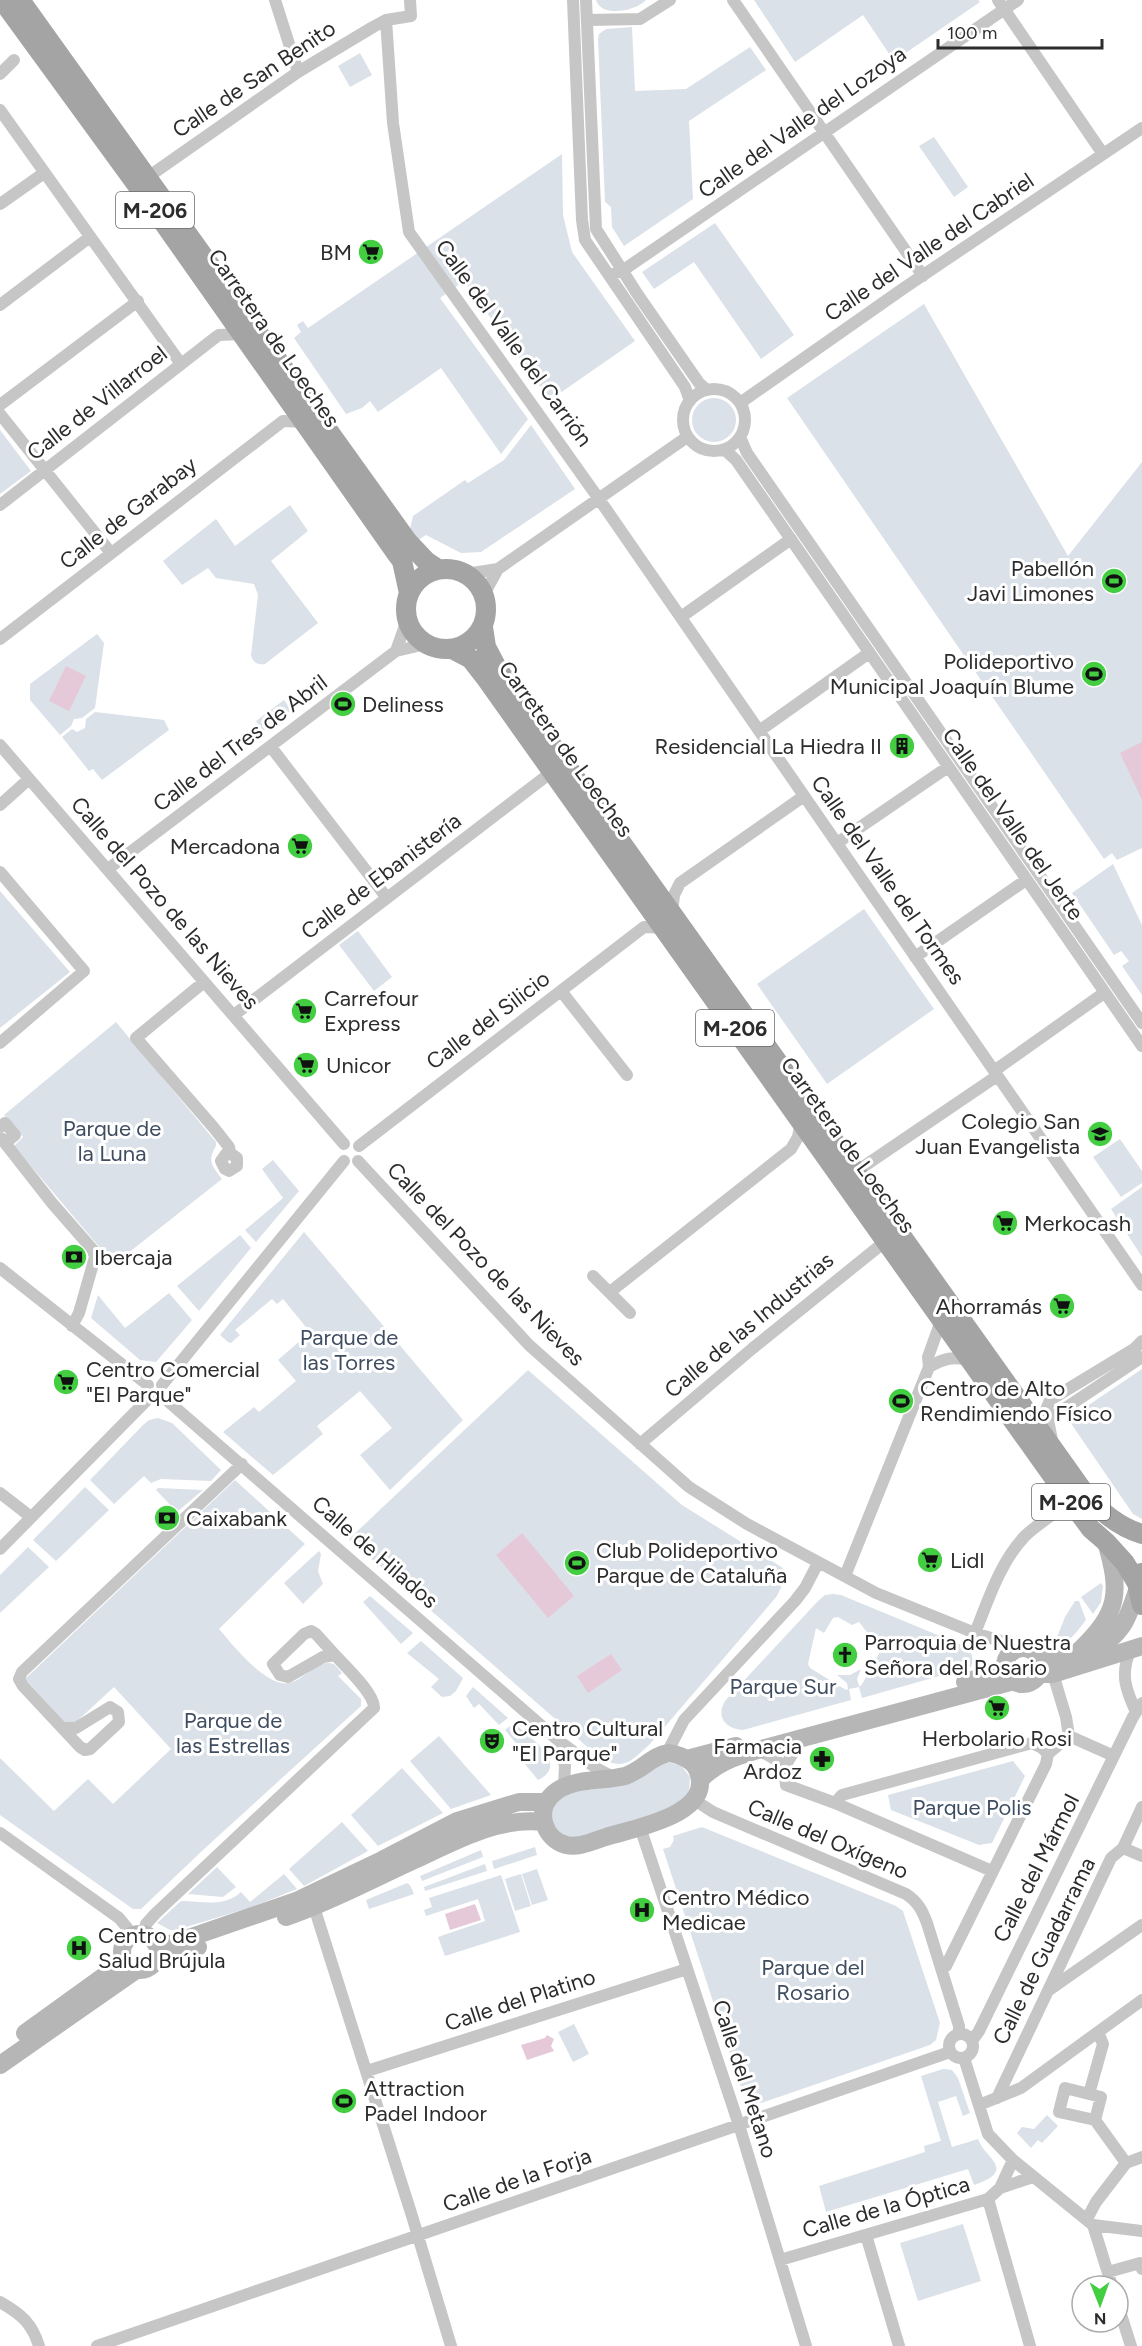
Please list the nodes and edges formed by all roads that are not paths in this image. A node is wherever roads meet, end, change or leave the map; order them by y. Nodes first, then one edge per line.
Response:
1 (2, 0) edge
2 (20, 0) edge
3 (275, 0) edge
4 (410, 0) edge
5 (573, 0) edge
6 (586, 0) edge
7 (670, 0) edge
8 (733, 0) edge
9 (1018, 0) edge
10 (1001, 5) edge
11 (386, 20) junction
12 (587, 20) junction
13 (14, 60) dead end
14 (298, 72) junction
15 (0, 74) edge
16 (0, 110) edge
17 (1142, 128) edge
18 (824, 132) junction
19 (1103, 154) junction
20 (45, 173) junction
21 (148, 177) junction
22 (0, 204) edge
23 (90, 237) junction
24 (622, 271) junction
25 (609, 275) junction
26 (923, 276) junction
27 (138, 301) junction
28 (0, 305) edge
29 (226, 313) junction
30 (242, 334) junction
31 (219, 335) junction
32 (181, 364) junction
33 (707, 390) junction
34 (287, 398) junction
35 (690, 401) junction
36 (740, 403) junction
37 (0, 405) edge
38 (0, 414) edge
39 (304, 422) junction
40 (280, 423) junction
41 (687, 437) junction
42 (740, 437) junction
43 (725, 450) junction
44 (45, 469) junction
45 (599, 499) junction
46 (0, 505) edge
47 (791, 540) junction
48 (111, 553) junction
49 (438, 569) junction
50 (498, 569) junction
51 (466, 574) junction
52 (409, 592) junction
53 (484, 594) junction
54 (681, 617) junction
55 (407, 620) junction
56 (483, 627) junction
57 (0, 639) edge
58 (426, 644) junction
59 (453, 649) junction
60 (396, 651) junction
61 (869, 652) junction
62 (759, 731) junction
63 (0, 745) edge
64 (271, 747) junction
65 (948, 767) junction
66 (553, 771) junction
67 (29, 779) junction
68 (804, 796) junction
69 (0, 804) edge
70 (837, 843) junction
71 (108, 869) junction
72 (0, 872) edge
73 (1026, 880) junction
74 (651, 883) junction
75 (680, 883) junction
76 (387, 898) junction
77 (648, 908) junction
78 (668, 920) junction
79 (644, 927) junction
80 (915, 957) junction
81 (204, 982) junction
82 (561, 991) junction
83 (1104, 993) junction
84 (234, 1015) junction
85 (1142, 1023) edge
86 (0, 1043) edge
87 (1142, 1046) edge
88 (995, 1073) junction
89 (627, 1075) dead end
90 (801, 1121) junction
91 (0, 1127) edge
92 (2, 1140) edge
93 (344, 1144) junction
94 (359, 1146) junction
95 (791, 1149) junction
96 (822, 1150) junction
97 (230, 1153) dead end
98 (344, 1161) junction
99 (358, 1161) junction
100 (857, 1171) junction
101 (887, 1239) junction
102 (0, 1268) edge
103 (593, 1276) dead end
104 (1142, 1285) edge
105 (609, 1292) junction
106 (630, 1313) dead end
107 (942, 1318) junction
108 (72, 1326) junction
109 (1142, 1341) edge
110 (1142, 1357) edge
111 (974, 1363) junction
112 (929, 1367) junction
113 (156, 1390) junction
114 (1049, 1419) junction
115 (640, 1444) junction
116 (1056, 1453) junction
117 (242, 1464) junction
118 (0, 1493) edge
119 (1058, 1510) dead end
120 (32, 1517) junction
121 (1142, 1534) edge
122 (1106, 1542) junction
123 (0, 1549) edge
124 (818, 1563) junction
125 (844, 1576) junction
126 (1140, 1587) edge
127 (975, 1633) junction
128 (1136, 1649) edge
129 (1075, 1654) junction
130 (335, 1655) junction
131 (1037, 1655) junction
132 (1011, 1666) junction
133 (1046, 1674) junction
134 (1139, 1708) edge
135 (64, 1728) dead end
136 (1069, 1736) junction
137 (802, 1738) junction
138 (559, 1741) junction
139 (758, 1749) junction
140 (669, 1753) junction
141 (1048, 1754) junction
142 (1114, 1756) junction
143 (687, 1760) junction
144 (784, 1768) junction
145 (615, 1778) junction
146 (700, 1780) junction
147 (564, 1786) junction
148 (696, 1801) junction
149 (546, 1802) junction
150 (835, 1803) junction
151 (1142, 1807) edge
152 (543, 1822) junction
153 (640, 1827) junction
154 (0, 1833) edge
155 (1122, 1848) junction
156 (1142, 1856) edge
157 (992, 1871) junction
158 (311, 1901) junction
159 (1142, 1925) edge
160 (147, 1943) junction
161 (123, 1957) junction
162 (941, 1968) junction
163 (687, 1969) junction
164 (136, 1970) junction
165 (1048, 1990) junction
166 (1142, 2000) edge
167 (1098, 2032) junction
168 (959, 2034) junction
169 (972, 2041) junction
170 (0, 2050) edge
171 (950, 2052) junction
172 (964, 2058) junction
173 (0, 2065) edge
174 (367, 2071) junction
175 (1007, 2088) junction
176 (1089, 2094) junction
177 (979, 2105) junction
178 (1095, 2120) junction
179 (739, 2125) junction
180 (1142, 2157) edge
181 (1013, 2160) junction
182 (1126, 2163) junction
183 (1033, 2177) junction
184 (1000, 2188) junction
185 (988, 2199) junction
186 (1090, 2222) junction
187 (1142, 2230) edge
188 (866, 2235) junction
189 (418, 2236) junction
190 (780, 2260) junction
191 (1142, 2270) edge
192 (1108, 2272) joint
193 (0, 2302) edge
194 (39, 2346) edge
195 (97, 2346) edge
196 (451, 2346) edge
197 (806, 2346) edge
198 (900, 2346) edge
199 (1030, 2346) edge

1 - 29 main road, Carretera de Loeches / M-206
2 - 21 main road, Carretera de Loeches / M-206
3 - 14 street
4 - 11 street, Calle de San Benito
5 - 25 street
6 - 12 street
7 - 12 street
8 - 18 street
9 - 10 street, Calle del Valle del Lozoya
10 - 18 street, Calle del Valle del Lozoya
10 - 19 street
11 - 14 street, Calle de San Benito
11 - 45 street, Calle del Valle del Carrión
12 - 24 street
13 - 15 street
14 - 21 street, Calle de San Benito
16 - 20 street
17 - 19 street, Calle del Valle del Cabriel
18 - 24 street, Calle del Valle del Lozoya
18 - 26 street
19 - 26 street, Calle del Valle del Cabriel
20 - 22 street
20 - 23 street
21 - 49 main road, Carretera de Loeches / M-206
23 - 27 street
23 - 28 street
24 - 25 street, Calle del Valle del Lozoya
24 - 33 street
25 - 35 street
26 - 36 street, Calle del Valle del Cabriel
27 - 32 street
27 - 37 street
29 - 30 main road, Carretera de Loeches / M-206
29 - 31 street
30 - 31 street
30 - 34 main road, Carretera de Loeches / M-206
31 - 32 street, Calle de Villarroel
32 - 44 street, Calle de Villarroel
33 - 35 street
33 - 36 street
34 - 39 main road, Carretera de Loeches / M-206
34 - 40 street
35 - 41 street
36 - 42 street
38 - 44 street
39 - 40 street
39 - 52 main road, Carretera de Loeches / M-206
40 - 48 street, Calle de Garabay
41 - 43 street
41 - 45 street
42 - 43 street
42 - 85 street, Calle del Valle del Jerte
43 - 47 street, Calle del Valle del Jerte
44 - 46 street, Calle de Villarroel
44 - 48 street
45 - 50 street
45 - 54 street, Calle del Valle del Tormes
47 - 54 street
47 - 61 street, Calle del Valle del Jerte
48 - 57 street, Calle de Garabay
49 - 51 main road
49 - 52 main road
50 - 51 street
50 - 53 street
51 - 53 main road
52 - 55 main road, M-206
53 - 56 main road, M-206
54 - 62 street, Calle del Valle del Tormes
55 - 58 main road
55 - 60 street
56 - 59 main road
56 - 74 main road, Carretera de Loeches / M-206
58 - 59 main road, M-206
58 - 60 street, Calle del Tres de Abril
59 - 66 main road, Carretera de Loeches / M-206
60 - 64 street, Calle del Tres de Abril
61 - 62 street
61 - 65 street, Calle del Valle del Jerte
62 - 68 street, Calle del Valle del Tormes
63 - 67 street, Calle del Pozo de las Nieves
64 - 71 street, Calle del Tres de Abril
64 - 76 street
65 - 70 street
65 - 73 street, Calle del Valle del Jerte
66 - 76 street, Calle de Ebanistería
66 - 77 main road, Carretera de Loeches / M-206
67 - 69 street
67 - 71 street, Calle del Pozo de las Nieves
68 - 70 street, Calle del Valle del Tormes
68 - 75 street
70 - 80 street, Calle del Valle del Tormes
71 - 81 street, Calle del Pozo de las Nieves
72 - 86 street
73 - 80 street
73 - 83 street, Calle del Valle del Jerte
74 - 75 street
74 - 78 main road, Carretera de Loeches / M-206
75 - 78 street
76 - 84 street, Calle de Ebanistería
77 - 78 main road, Carretera de Loeches / M-206
77 - 79 street
78 - 79 street
78 - 90 main road, Carretera de Loeches / M-206
78 - 100 main road, Carretera de Loeches / M-206
79 - 82 street, Calle del Silicio
80 - 88 street, Calle del Valle del Tormes
81 - 84 street, Calle del Pozo de las Nieves
81 - 97 street
82 - 89 street
82 - 94 street, Calle del Silicio
83 - 87 street, Calle del Valle del Jerte
83 - 88 street
84 - 93 street, Calle del Pozo de las Nieves
88 - 100 street
88 - 104 street, Calle del Valle del Tormes
90 - 95 street
90 - 96 main road, Carretera de Loeches / M-206
91 - 92 street
92 - 108 street
93 - 94 street
93 - 98 street
94 - 99 street
95 - 96 street
95 - 105 street
96 - 101 main road, Carretera de Loeches / M-206
98 - 99 street
98 - 113 street
99 - 115 street, Calle del Pozo de las Nieves
100 - 116 main road, Carretera de Loeches / M-206
101 - 107 main road, Carretera de Loeches / M-206
101 - 115 street, Calle de las Industrias
102 - 108 street, Calle de Hilados
103 - 105 street
105 - 106 street
107 - 111 main road, Carretera de Loeches / M-206
107 - 112 street
108 - 113 street, Calle de Hilados
109 - 114 street
110 - 114 street
111 - 112 street
111 - 122 main road, Carretera de Loeches / M-206
112 - 125 street
113 - 117 street, Calle de Hilados
113 - 120 street
114 - 116 street
115 - 124 street, Calle del Pozo de las Nieves
116 - 121 main road, Carretera de Loeches / M-206
117 - 135 street
117 - 138 street, Calle de Hilados
118 - 120 street
119 - 127 street
120 - 123 street
122 - 126 main road, Carretera de Loeches / M-206
122 - 129 street
124 - 125 street, Calle del Pozo de las Nieves
124 - 140 street
125 - 127 street, Calle del Pozo de las Nieves
126 - 129 street
127 - 132 street, Calle del Pozo de las Nieves
128 - 133 street
128 - 134 street
129 - 131 street
130 - 130 street
130 - 160 street
131 - 132 street
131 - 133 street
132 - 133 street
132 - 137 street
132 - 143 street
133 - 136 street
134 - 142 street, Calle del Mármol
136 - 141 street
136 - 142 street
137 - 139 street
137 - 144 street
138 - 145 street, Calle de Hilados
138 - 147 street
139 - 144 street
139 - 146 street
140 - 143 street
140 - 145 street
141 - 150 street
141 - 157 street
142 - 169 street, Calle del Mármol
143 - 146 street
144 - 150 street
145 - 147 street
146 - 148 street
147 - 149 street
148 - 153 street
148 - 162 street, Calle del Oxígeno
149 - 152 street
149 - 158 street
150 - 157 street
151 - 155 street, Calle de Guadarrama
152 - 153 street
152 - 158 street
153 - 163 street, Calle del Metano
154 - 160 street
155 - 156 street
155 - 165 street, Calle de Guadarrama
157 - 162 street
158 - 160 street
158 - 174 street
159 - 165 street
160 - 161 street
160 - 164 street
161 - 164 street
161 - 170 street
162 - 168 street, Calle del Oxígeno
163 - 174 street, Calle del Platino
163 - 179 street, Calle del Metano
164 - 173 street
165 - 175 street, Calle de Guadarrama
166 - 167 street
167 - 175 street
167 - 176 street
168 - 169 street
168 - 171 street
169 - 172 street
171 - 172 street
171 - 179 street, Calle de la Forja
172 - 177 street
174 - 189 street
175 - 177 street, Calle de Guadarrama
176 - 178 street
176 - 178 street
177 - 181 street
178 - 182 street
179 - 189 street, Calle de la Forja
179 - 190 street, Calle del Metano
180 - 182 street
181 - 183 street
181 - 184 street, Calle de la Óptica
182 - 186 street
183 - 184 street, Calle de la Óptica
183 - 186 street
184 - 185 street, Calle de la Óptica
185 - 188 street, Calle de la Óptica
185 - 199 street
186 - 187 street
186 - 192 street
188 - 190 street, Calle de la Óptica
188 - 198 street
189 - 195 street, Calle de la Forja
189 - 196 street
190 - 197 street, Calle del Metano
191 - 192 street
193 - 194 street

